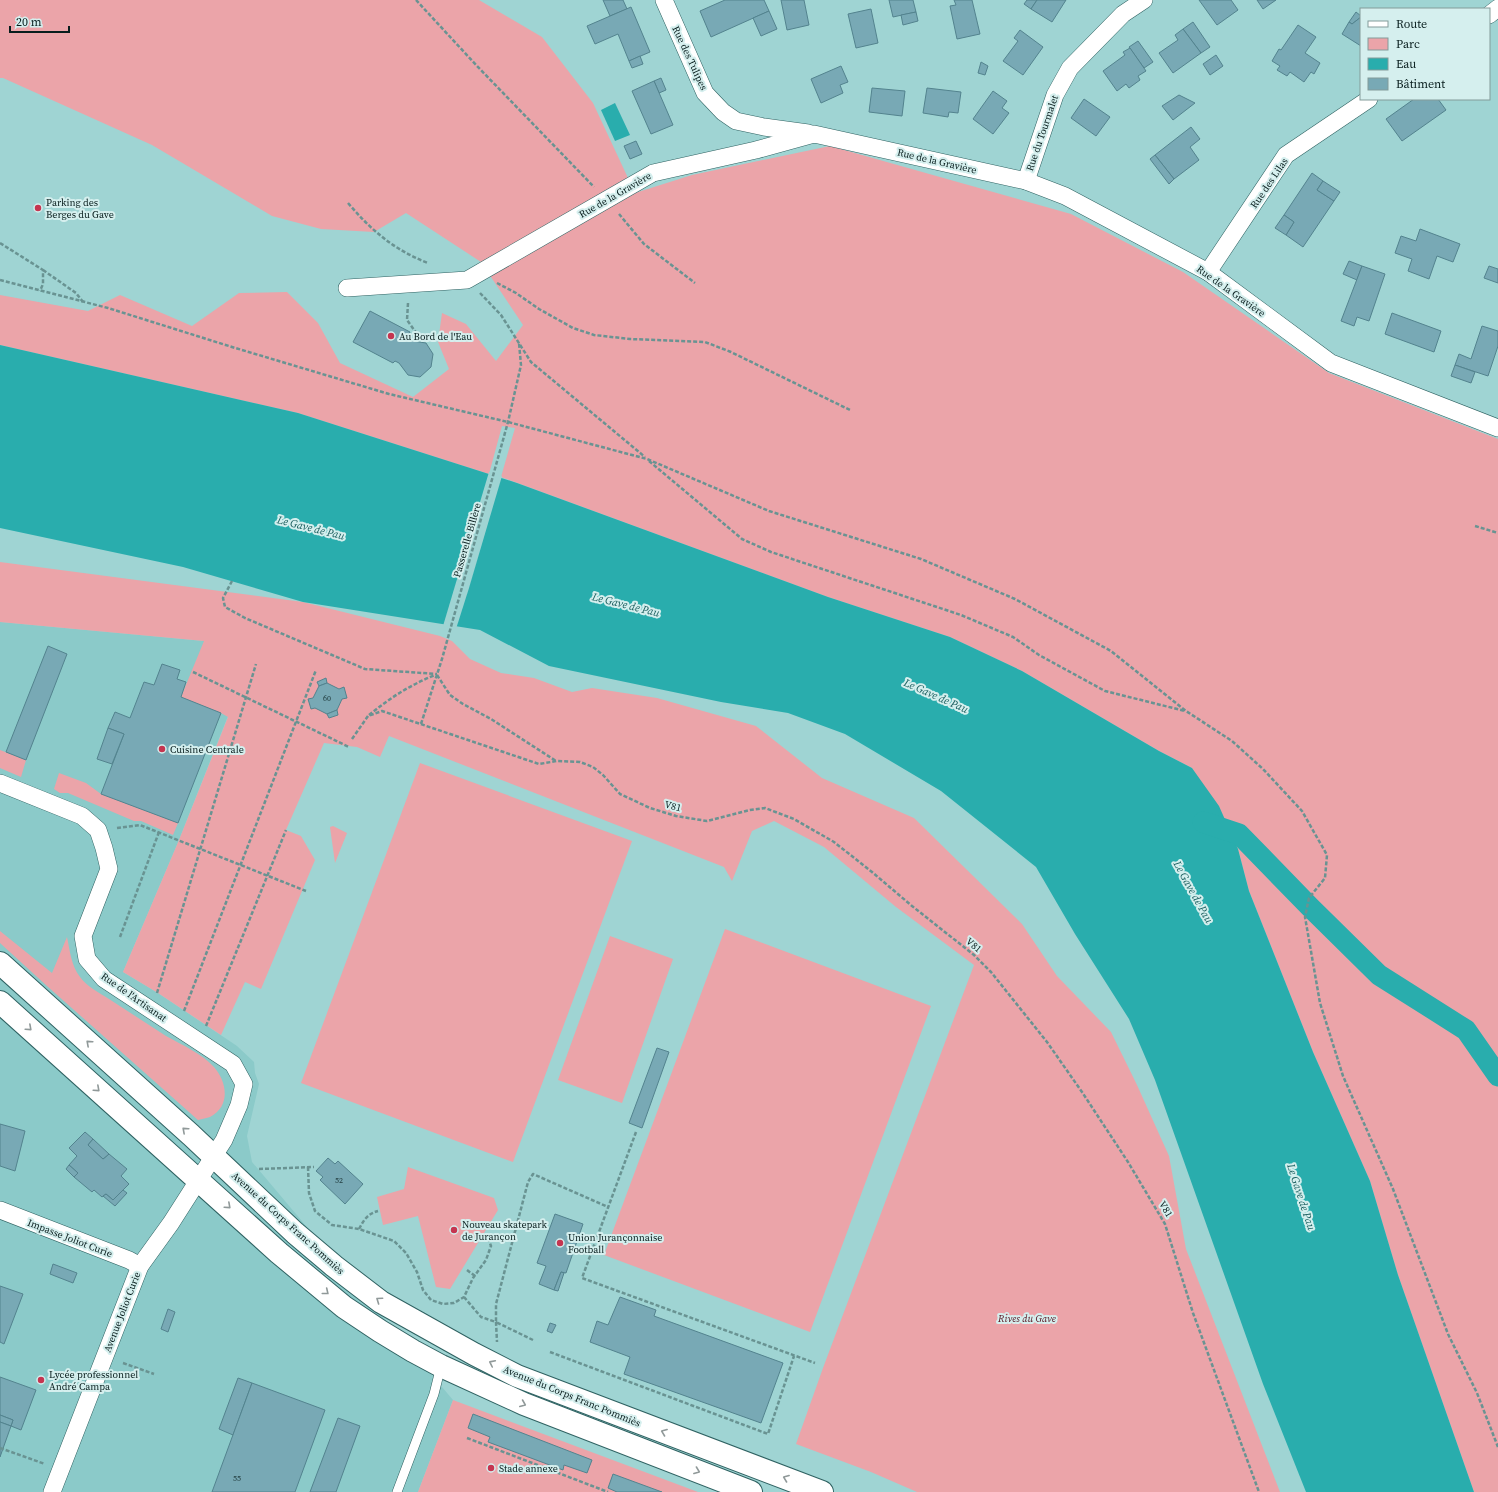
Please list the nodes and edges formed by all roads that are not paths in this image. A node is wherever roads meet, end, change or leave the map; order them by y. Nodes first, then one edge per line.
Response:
1 (664, 0) edge
2 (1144, 0) edge
3 (1128, 7) edge
4 (1498, 8) edge
5 (1490, 14) edge
6 (1368, 100) edge
7 (814, 134) junction
8 (1026, 181) junction
9 (1208, 272) junction
10 (347, 288) dead end
11 (1498, 428) edge
12 (0, 783) edge
13 (0, 963) edge
14 (0, 1002) edge
15 (207, 1168) junction
16 (0, 1210) edge
17 (140, 1266) junction
18 (441, 1366) junction
19 (52, 1492) edge
20 (397, 1492) edge
21 (751, 1492) edge
22 (822, 1492) edge

1 - 7 street, Rue des Tulipes
2 - 3 street, Rue du Tourmalet
3 - 8 street, Rue du Tourmalet
4 - 5 street
6 - 9 street, Rue des Lilas
7 - 8 street, Rue de la Gravière
7 - 10 street, Rue de la Gravière
8 - 9 street, Rue de la Gravière
9 - 11 street, Rue de la Gravière
12 - 15 street, Rue de l'Artisanat
15 -> 13 main road, Avenue du Corps Franc Pommiès
14 -> 15 main road, Avenue du Corps Franc Pommiès
15 - 17 street, Avenue Joliot Curie
15 -> 18 main road, Avenue du Corps Franc Pommiès
22 -> 15 main road, Avenue du Corps Franc Pommiès
16 - 17 street, Impasse Joliot Curie
17 - 19 street, Avenue Joliot Curie
18 - 20 lane
18 -> 21 main road, Avenue du Corps Franc Pommiès

